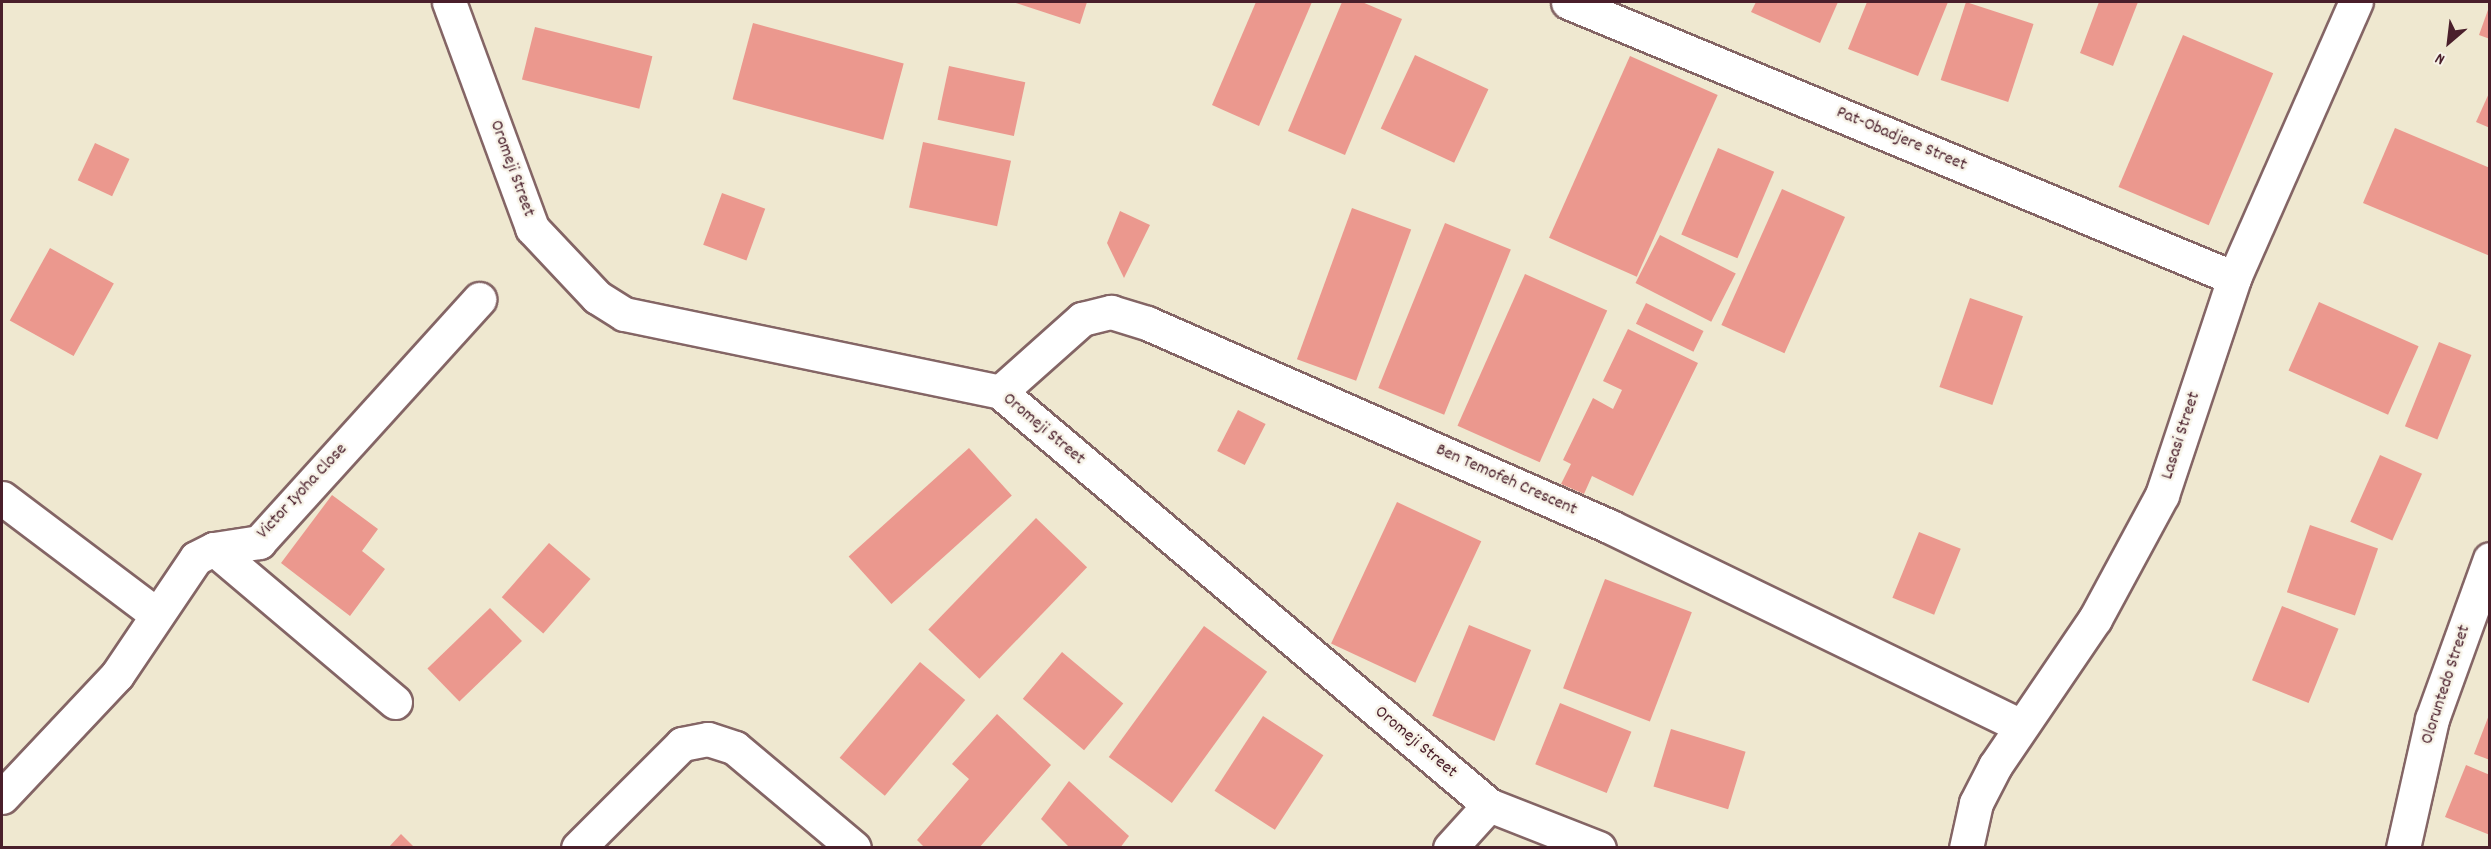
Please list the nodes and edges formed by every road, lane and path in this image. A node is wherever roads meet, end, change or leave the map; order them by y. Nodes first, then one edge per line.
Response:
1 (449, 2) edge
2 (1568, 2) edge
3 (2356, 2) edge
4 (2234, 278) junction
5 (479, 299) dead end
6 (1000, 392) junction
7 (2, 498) edge
8 (214, 549) junction
9 (2490, 559) edge
10 (157, 615) junction
11 (396, 702) dead end
12 (2020, 726) junction
13 (2, 797) edge
14 (1489, 805) junction
15 (578, 848) edge
16 (854, 848) edge
17 (1450, 848) edge
18 (1599, 848) edge
19 (1966, 848) edge
20 (2403, 848) edge

1 - 6 street, Oromeji Street
2 - 4 street, Pat-Obadjere Street
3 - 4 street, Lasasi Street
4 - 12 street, Lasasi Street
5 - 8 street, Victor Iyoha Close
6 - 12 street, Ben Temofeh Crescent
6 - 14 street, Oromeji Street
7 - 10 street
8 - 10 street, Victor Iyoha Close
8 - 11 street
9 - 20 street, Oloruntedo Street
10 - 13 street, Victor Iyoha Close
12 - 19 street, Lasasi Street
14 - 17 street
14 - 18 street, Oromeji Street
15 - 16 street

